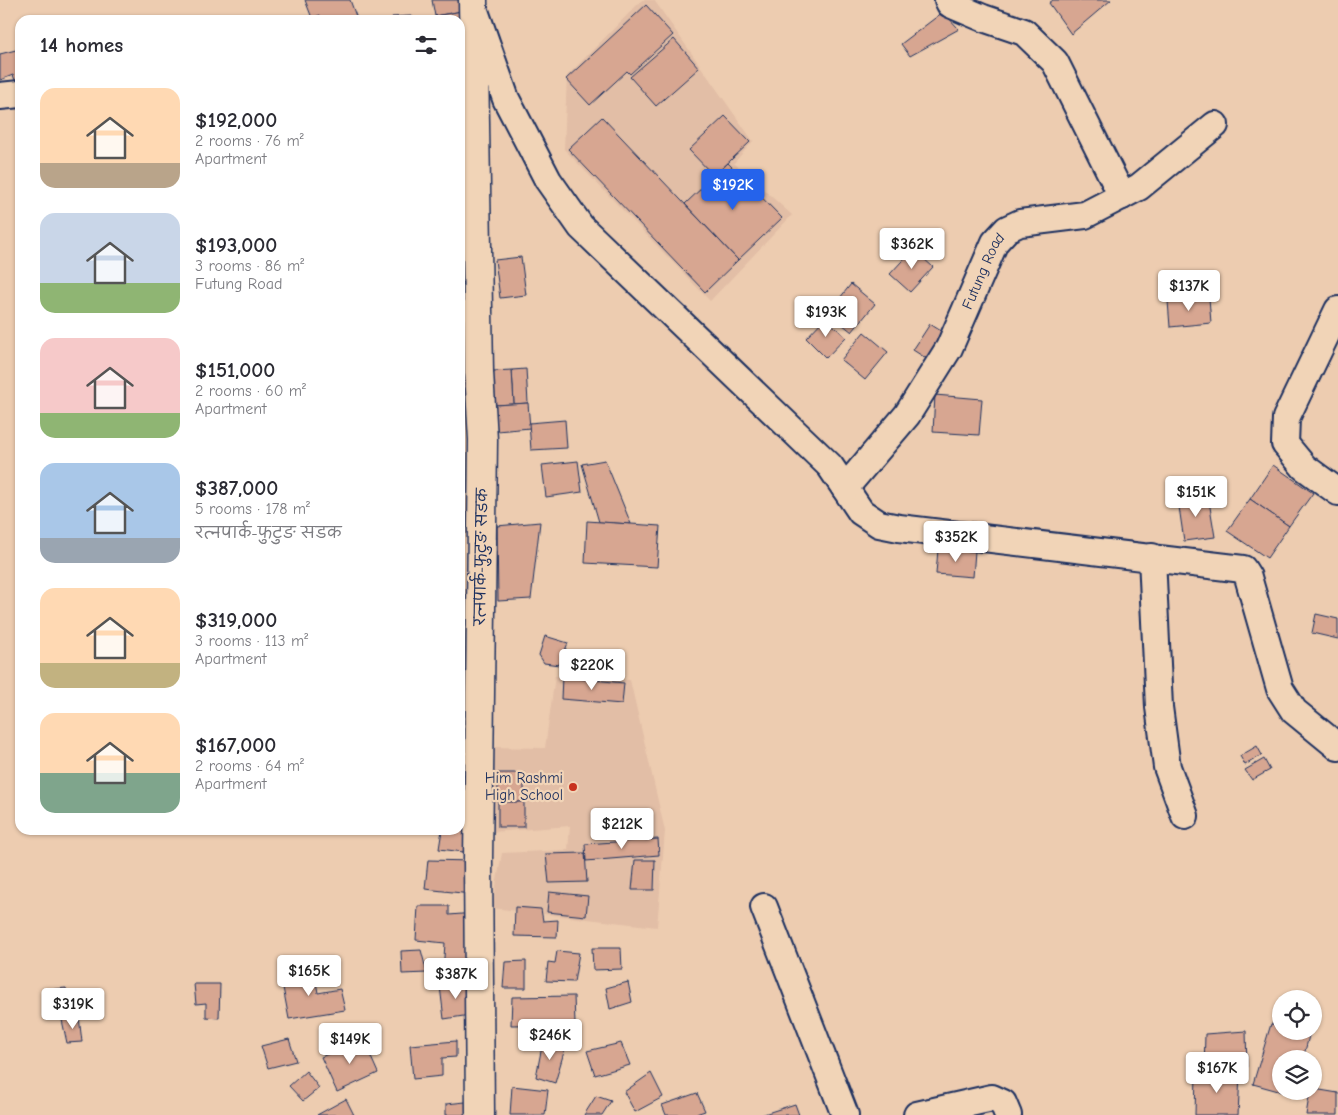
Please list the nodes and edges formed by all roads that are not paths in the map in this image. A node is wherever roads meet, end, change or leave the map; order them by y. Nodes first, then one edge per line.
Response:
1 (948, 0) edge
2 (473, 2) edge
3 (15, 94) edge
4 (0, 96) edge
5 (1215, 125) dead end
6 (1122, 196) junction
7 (1338, 310) edge
8 (846, 488) junction
9 (1338, 492) edge
10 (1152, 557) junction
11 (1338, 746) edge
12 (1184, 816) dead end
13 (764, 907) dead end
14 (480, 1115) edge
15 (845, 1115) edge
16 (917, 1115) edge
17 (1008, 1115) edge

1 - 6 street
2 - 8 street
2 - 14 street, रत्नपार्क-फुटुङ सडक
3 - 4 street
5 - 6 street, Futung Road
6 - 8 street, Futung Road
7 - 9 street
8 - 10 street
10 - 11 street
10 - 12 street
13 - 15 street
16 - 17 street

